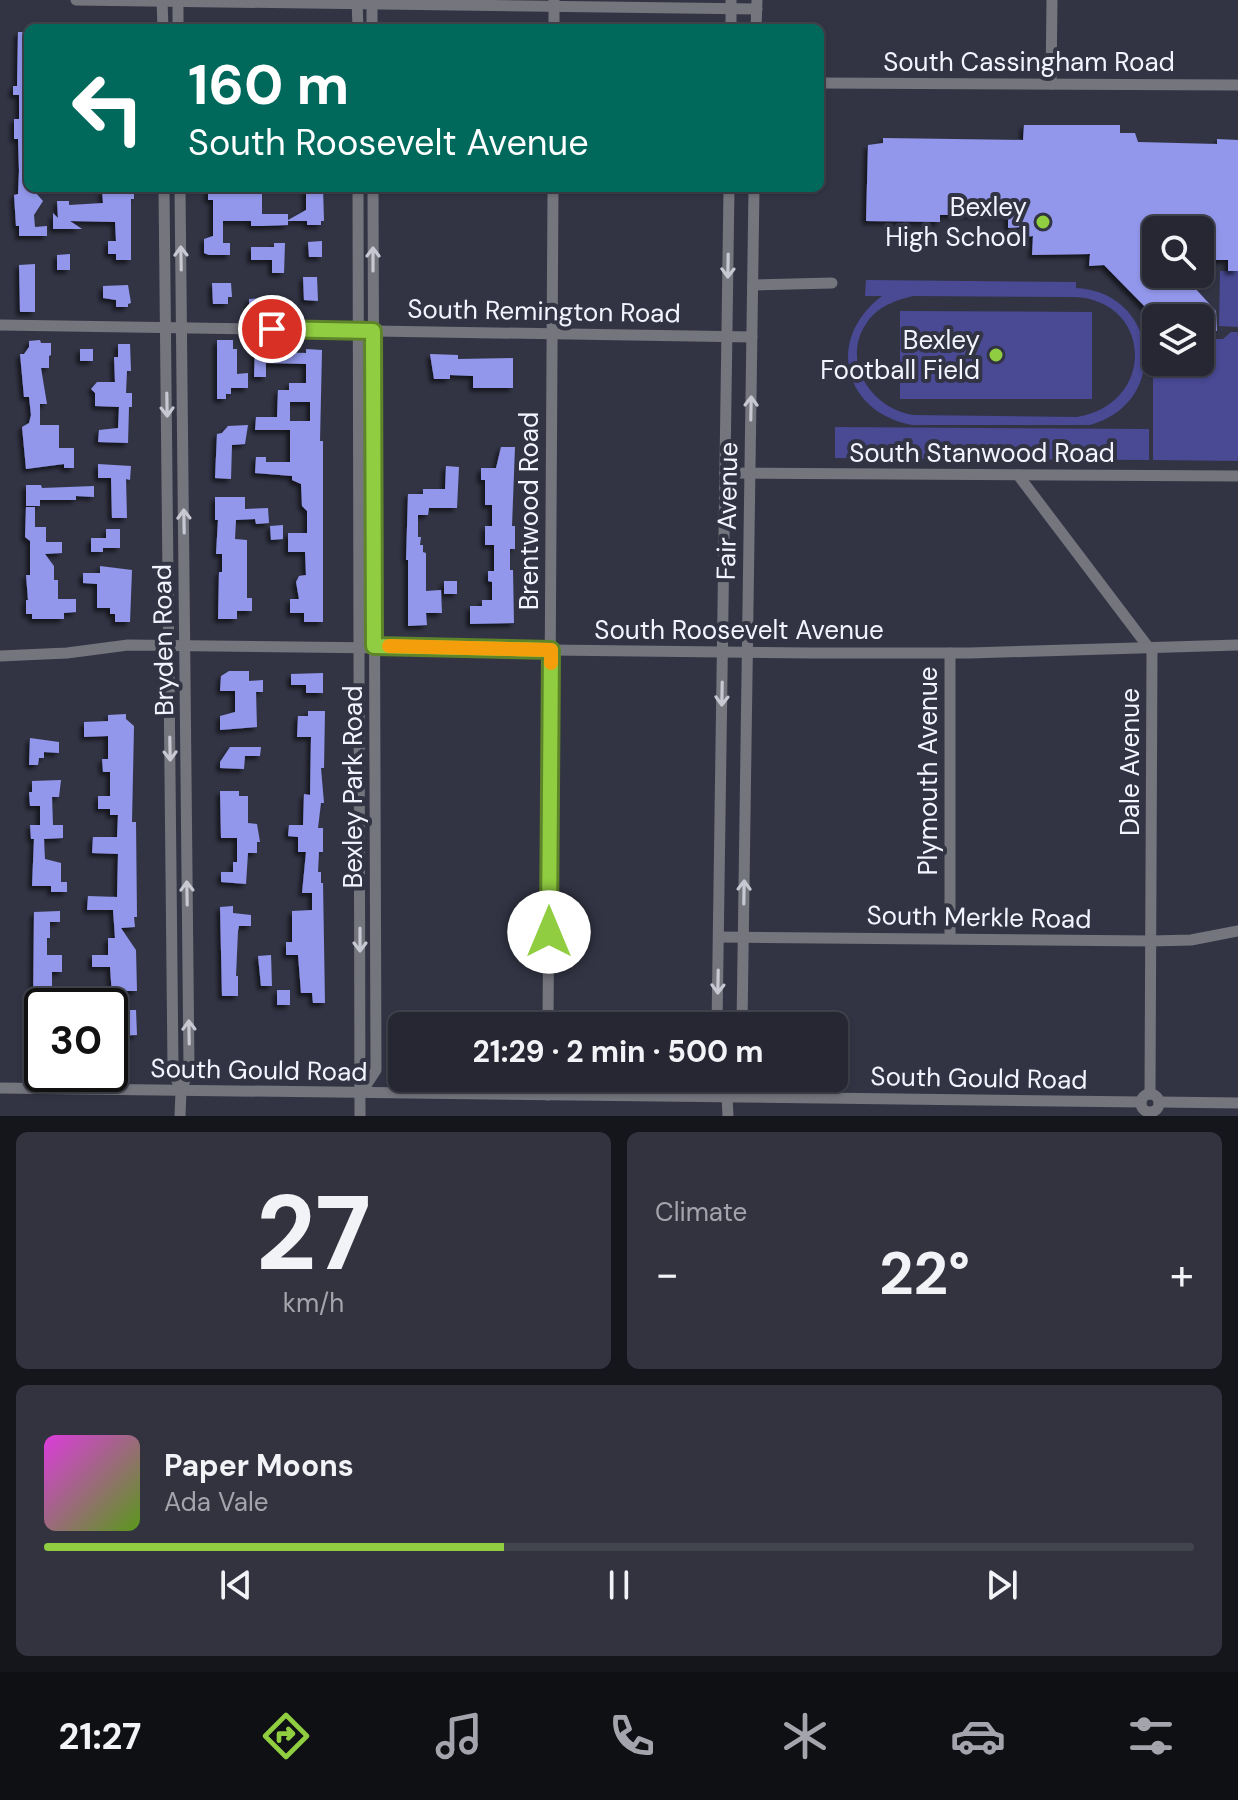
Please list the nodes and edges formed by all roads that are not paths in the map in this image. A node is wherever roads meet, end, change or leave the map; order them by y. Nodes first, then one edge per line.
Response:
1 (76, 0) edge
2 (162, 0) edge
3 (1052, 0) edge
4 (178, 1) edge
5 (357, 2) edge
6 (372, 2) edge
7 (554, 2) edge
8 (731, 4) edge
9 (757, 4) edge
10 (163, 24) edge
11 (178, 24) edge
12 (358, 24) edge
13 (372, 24) edge
14 (554, 24) edge
15 (756, 24) edge
16 (824, 83) edge
17 (1051, 84) junction
18 (1238, 85) edge
19 (164, 192) edge
20 (180, 192) edge
21 (358, 192) edge
22 (373, 192) edge
23 (553, 192) edge
24 (729, 192) edge
25 (754, 192) edge
26 (832, 283) dead end
27 (753, 285) junction
28 (0, 325) edge
29 (166, 327) junction
30 (182, 328) junction
31 (358, 330) junction
32 (373, 331) junction
33 (552, 332) junction
34 (727, 336) junction
35 (752, 337) junction
36 (725, 473) junction
37 (750, 474) junction
38 (1018, 475) junction
39 (1238, 476) edge
40 (169, 645) junction
41 (185, 645) junction
42 (1238, 645) edge
43 (374, 646) junction
44 (1149, 646) junction
45 (359, 647) junction
46 (551, 650) junction
47 (722, 653) junction
48 (747, 653) junction
49 (950, 653) junction
50 (0, 656) edge
51 (1238, 931) edge
52 (719, 937) junction
53 (743, 937) junction
54 (950, 938) junction
55 (1151, 941) junction
56 (548, 1012) edge
57 (717, 1012) edge
58 (742, 1012) edge
59 (0, 1088) edge
60 (181, 1091) junction
61 (725, 1092) edge
62 (730, 1092) edge
63 (360, 1094) junction
64 (548, 1095) joint
65 (727, 1097) junction
66 (1150, 1099) junction
67 (1238, 1103) edge
68 (1149, 1114) edge
69 (180, 1116) edge
70 (360, 1116) edge
71 (728, 1116) edge

1 - 2 street
2 - 4 street
2 - 10 street
3 - 17 street
4 - 5 street
4 - 11 street
5 - 6 street
5 - 12 street
6 - 7 street
6 - 13 street
7 - 8 street
7 - 14 street
8 - 9 street
9 - 15 street
16 - 17 street, South Cassingham Road
17 - 18 street, South Cassingham Road
19 - 29 street, Bryden Road
30 -> 20 street, Bryden Road
21 - 31 street, Bexley Park Road
32 -> 22 street, Bexley Park Road
23 - 33 street, Brentwood Road
24 -> 34 street, Fair Avenue
25 - 27 street, Fair Avenue
26 - 27 street
27 - 35 street, Fair Avenue
28 - 29 street, South Remington Road
29 - 30 street, South Remington Road
29 -> 40 street, Bryden Road
30 - 31 street, South Remington Road
41 -> 30 street, Bryden Road
31 - 32 street, South Remington Road
31 - 45 street, Bexley Park Road
32 - 33 street, South Remington Road
32 - 43 street, Bexley Park Road
33 - 34 street, South Remington Road
33 - 46 street, Brentwood Road
34 - 35 street, South Remington Road
34 - 36 street, Fair Avenue
37 -> 35 street, Fair Avenue
36 - 37 street, South Stanwood Road
36 - 47 street, Fair Avenue
37 - 38 street, South Stanwood Road
37 - 48 street, Fair Avenue
38 - 39 street, South Stanwood Road
38 - 44 street
40 - 41 street, South Roosevelt Avenue
40 - 50 street, South Roosevelt Avenue
40 -> 60 street, Bryden Road
41 - 45 street, South Roosevelt Avenue
60 -> 41 street, Bryden Road
42 - 44 street, South Roosevelt Avenue
43 - 45 street, South Roosevelt Avenue
43 - 46 street, South Roosevelt Avenue
43 - 63 street, Bexley Park Road
44 - 49 street, South Roosevelt Avenue
44 - 55 street, Dale Avenue
45 -> 63 street, Bexley Park Road
46 - 47 street, South Roosevelt Avenue
46 - 56 street, Brentwood Road
47 - 48 street, South Roosevelt Avenue
47 -> 52 street, Fair Avenue
48 - 49 street, South Roosevelt Avenue
53 -> 48 street, Fair Avenue
49 - 54 street, Plymouth Avenue
51 - 55 street, South Merkle Road
52 - 53 street, South Merkle Road
52 -> 57 street, Fair Avenue
53 - 54 street, South Merkle Road
53 - 58 street, Fair Avenue
54 - 55 street, South Merkle Road
55 - 66 street, Dale Avenue
59 - 60 street, South Gould Road
60 - 63 street, South Gould Road
60 - 69 street, Bryden Road
61 - 65 street
62 - 65 street
63 - 64 street, South Gould Road
63 - 70 street, Bexley Park Road
64 - 65 street, South Gould Road
65 - 66 street, South Gould Road
65 - 71 street
66 - 67 street, South Gould Road
66 - 68 street

